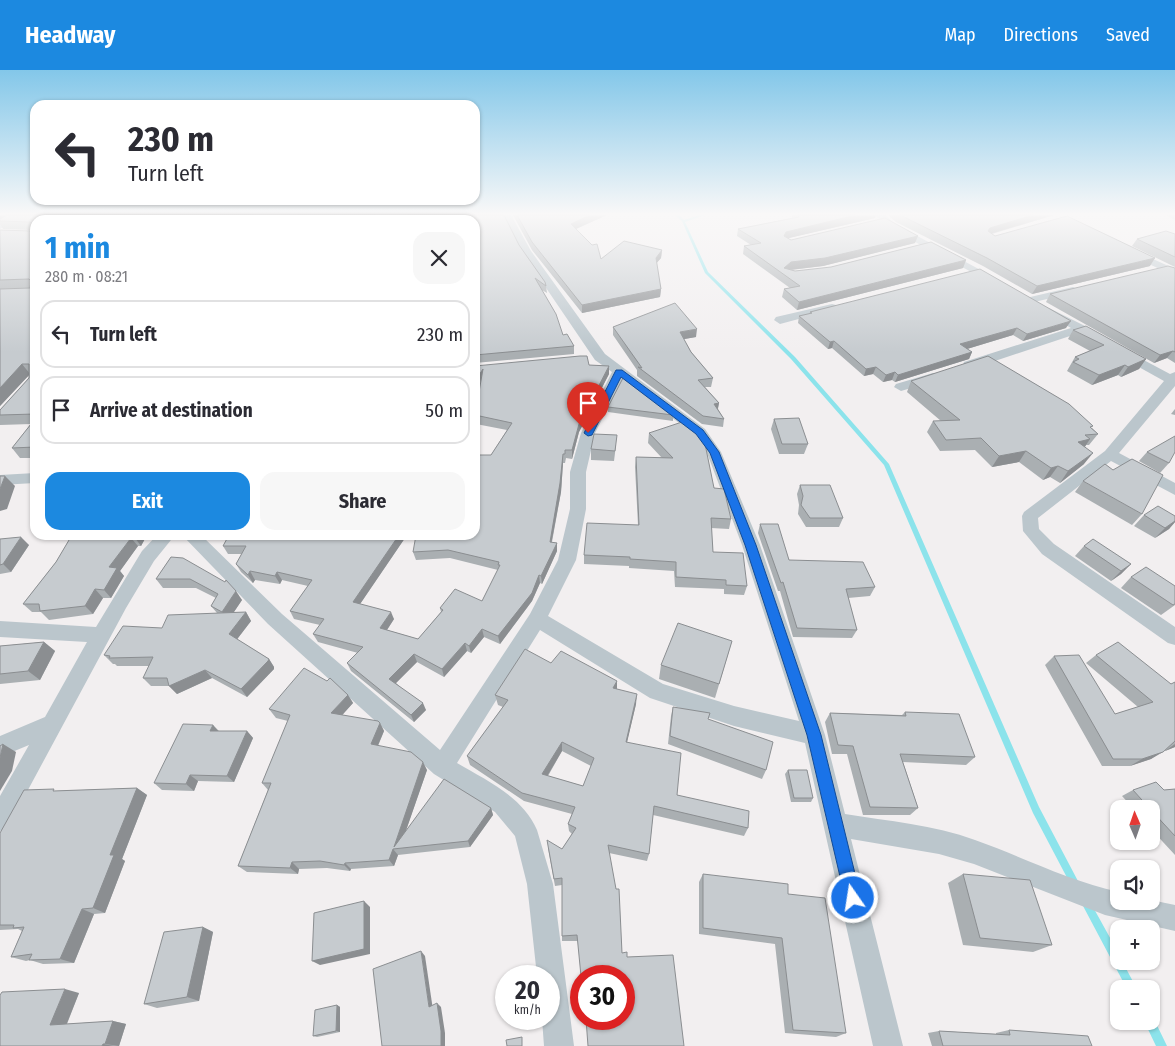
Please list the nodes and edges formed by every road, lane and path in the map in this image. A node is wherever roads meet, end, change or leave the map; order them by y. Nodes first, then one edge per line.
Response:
1 (533, 261) edge
2 (959, 261) edge
3 (1149, 261) edge
4 (1164, 268) junction
5 (978, 270) junction
6 (1144, 273) edge
7 (1175, 273) edge
8 (959, 275) edge
9 (1004, 285) edge
10 (1087, 286) edge
11 (846, 304) edge
12 (780, 320) dead end
13 (1081, 329) junction
14 (600, 357) junction
15 (582, 359) edge
16 (619, 372) junction
17 (1173, 379) edge
18 (901, 387) dead end
19 (1110, 454) junction
20 (30, 478) edge
21 (0, 480) edge
22 (1175, 490) edge
23 (162, 540) edge
24 (195, 540) edge
25 (537, 619) junction
26 (0, 629) edge
27 (101, 635) junction
28 (1175, 637) edge
29 (52, 724) junction
30 (814, 735) junction
31 (0, 747) edge
32 (442, 766) junction
33 (0, 819) edge
34 (835, 824) junction
35 (1175, 918) edge
36 (559, 1046) edge
37 (888, 1046) edge

1 - 14 street
2 - 5 street
3 - 4 street
4 - 6 street
4 - 7 street
5 - 8 street
5 - 9 street
10 - 13 street
11 - 12 street
13 - 17 street
13 - 18 street
14 - 15 street
14 - 16 street
16 - 25 street
16 - 30 street
17 - 19 street
19 - 22 street
19 - 28 street
20 - 21 street
23 - 27 street
24 - 32 street
25 - 30 street
25 - 32 street
26 - 27 street
27 - 29 street
29 - 31 street
29 - 33 street
30 - 34 street
32 - 36 street
34 - 35 street
34 - 37 street

